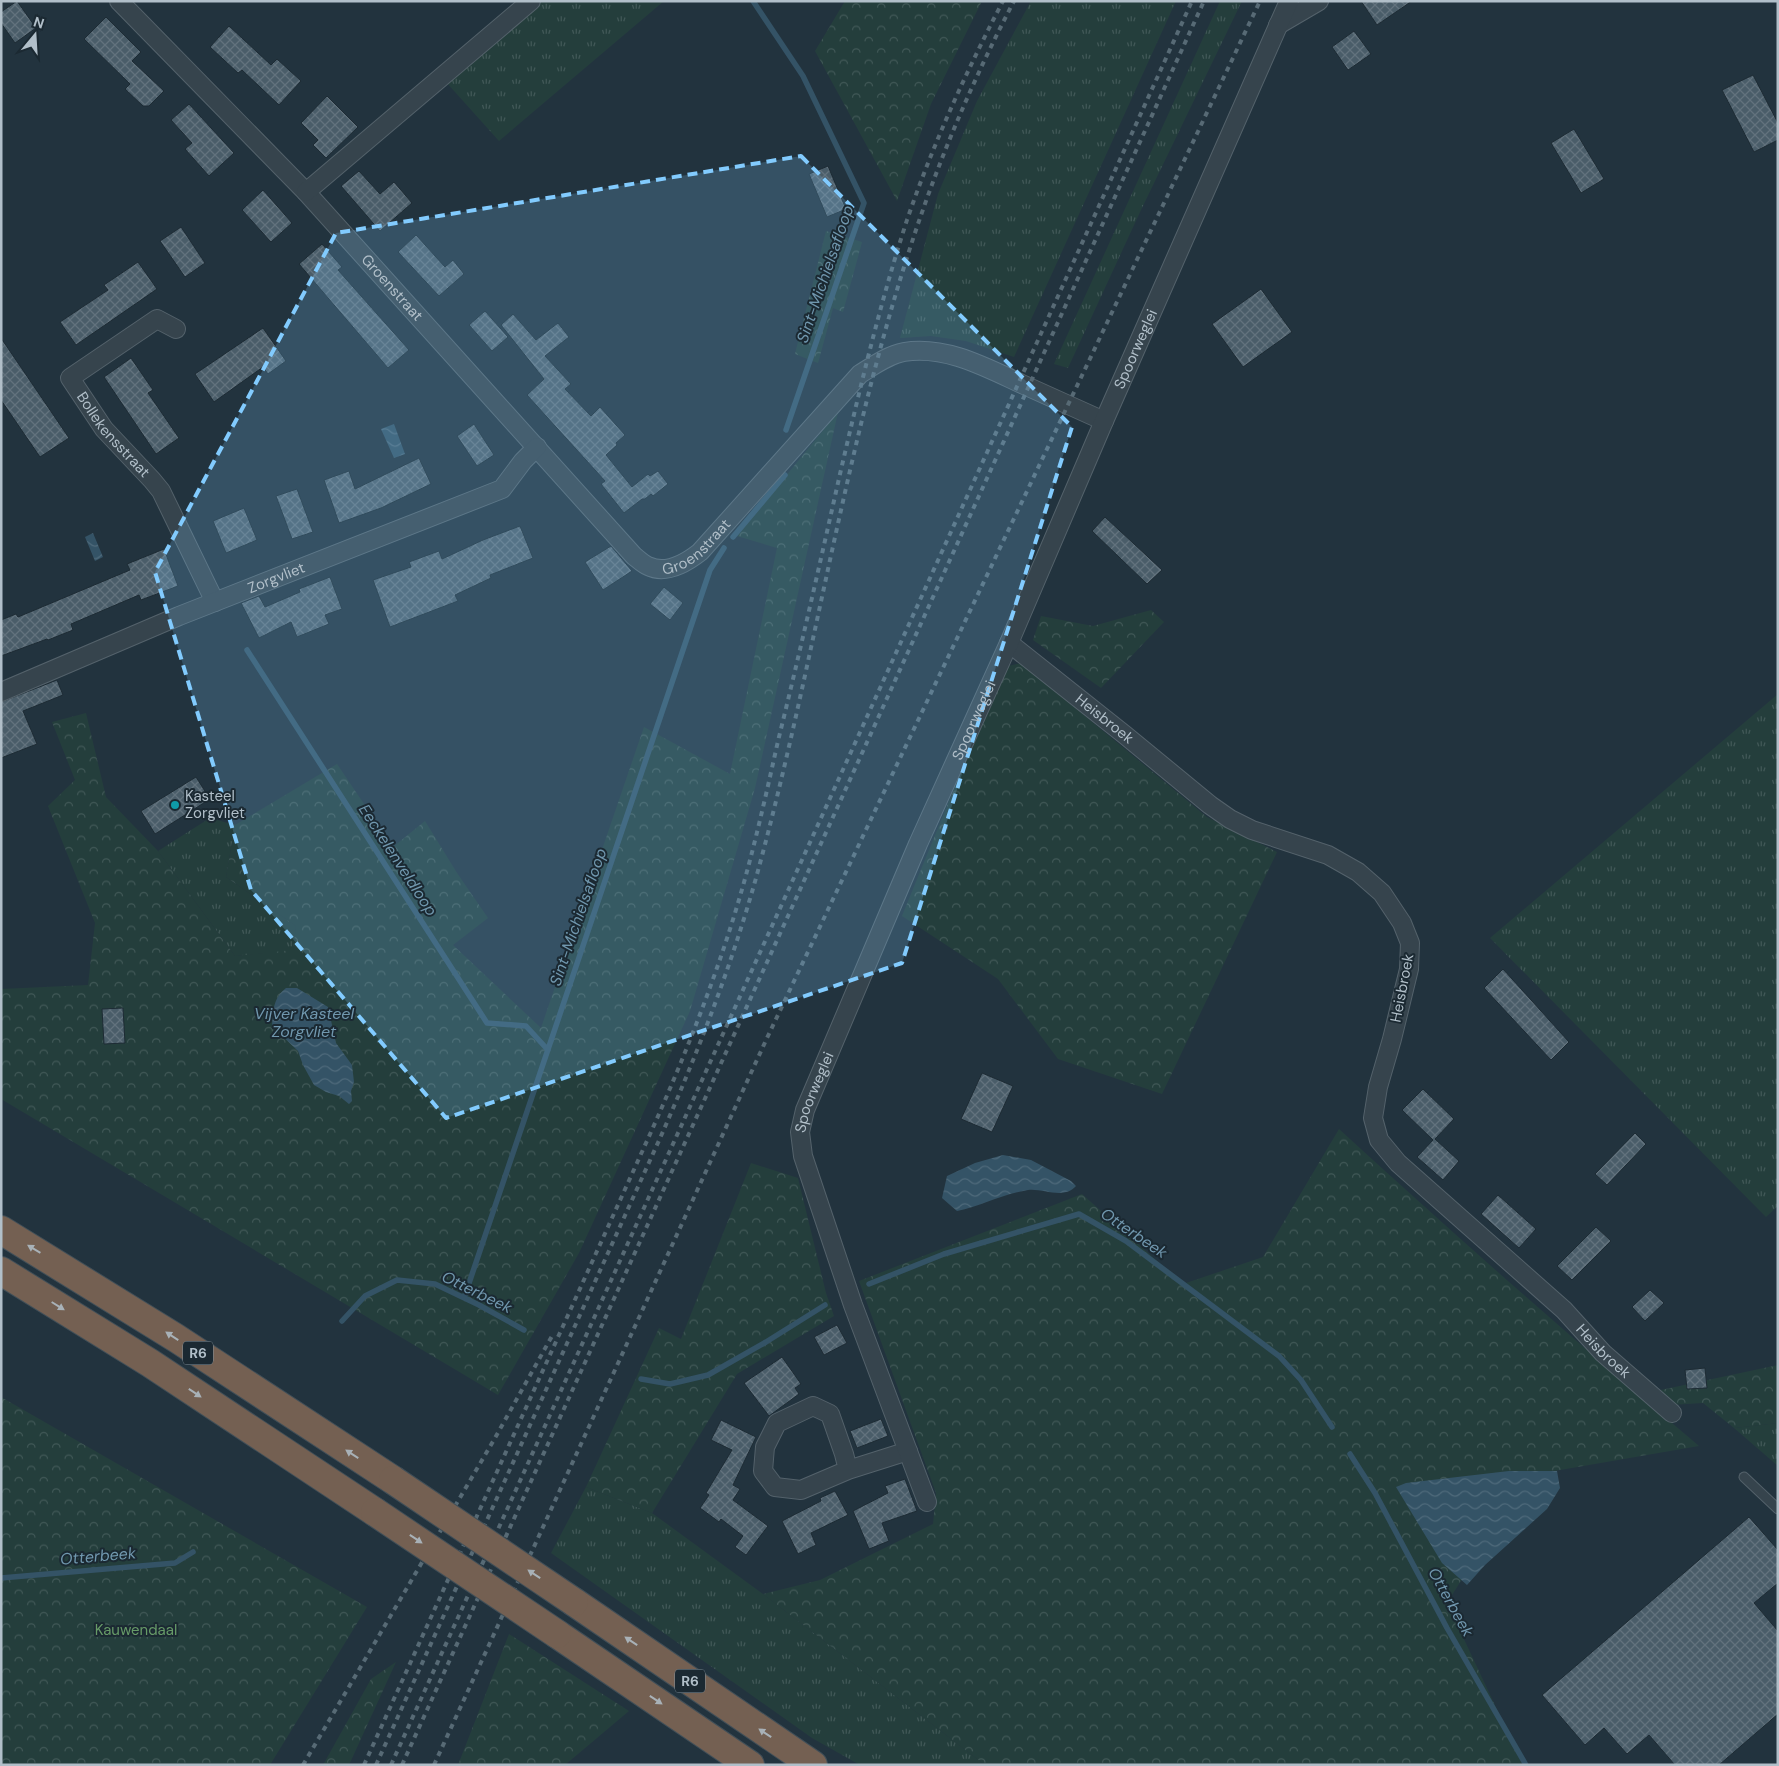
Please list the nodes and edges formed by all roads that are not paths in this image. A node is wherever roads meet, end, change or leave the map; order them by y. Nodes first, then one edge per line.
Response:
1 (120, 1) edge
2 (531, 1) edge
3 (1289, 1) edge
4 (1319, 1) edge
5 (1278, 25) junction
6 (306, 192) junction
7 (176, 329) dead end
8 (1104, 421) junction
9 (537, 447) junction
10 (215, 602) junction
11 (1009, 643) junction
12 (1, 692) edge
13 (1, 1230) edge
14 (1, 1271) edge
15 (1672, 1414) dead end
16 (908, 1451) junction
17 (848, 1470) junction
18 (1744, 1477) dead end
19 (927, 1502) dead end
20 (1778, 1508) edge
21 (750, 1765) edge
22 (813, 1765) edge

1 - 6 street, Groenstraat
2 - 6 street
3 - 5 street, Spoorweglei
4 - 5 street
5 - 8 street, Spoorweglei
6 - 9 street, Groenstraat
7 - 10 street, Bollekensstraat
8 - 9 street, Groenstraat
8 - 11 street, Spoorweglei
9 - 10 street, Zorgvliet
10 - 12 street, Zorgvliet
11 - 15 street, Heisbroek
11 - 16 street, Spoorweglei
22 -> 13 highway, R6, bridge
14 -> 21 highway, R6, bridge
16 - 17 street
16 - 19 street, Spoorweglei
17 - 17 street
18 - 20 lane

